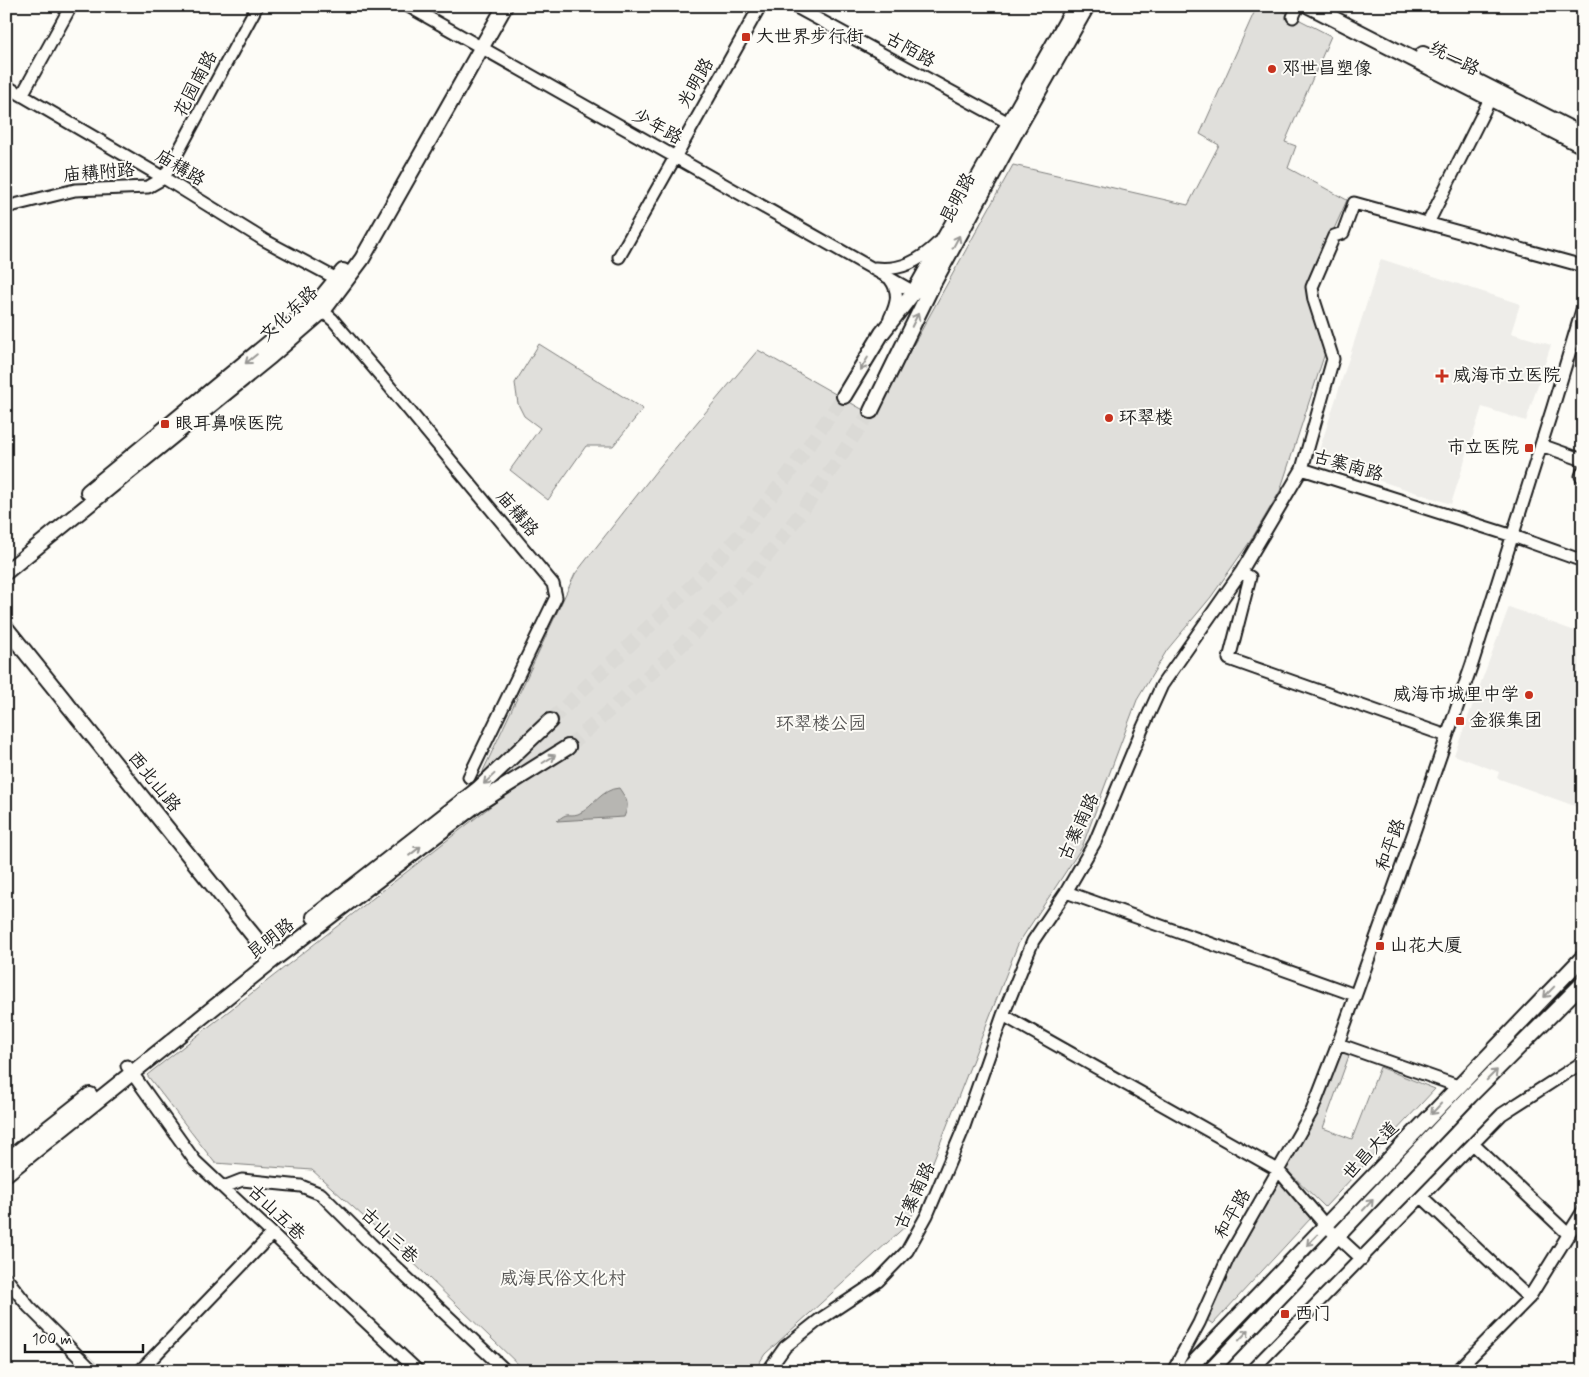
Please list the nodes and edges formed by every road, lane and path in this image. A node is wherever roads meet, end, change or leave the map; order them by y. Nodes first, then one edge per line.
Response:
1 (71, 6) edge
2 (257, 6) edge
3 (408, 6) edge
4 (497, 6) edge
5 (505, 6) edge
6 (760, 6) edge
7 (794, 6) edge
8 (1075, 6) edge
9 (1087, 6) edge
10 (1309, 6) edge
11 (1329, 6) edge
12 (478, 46) junction
13 (6, 86) edge
14 (1492, 94) junction
15 (22, 95) junction
16 (1009, 123) junction
17 (1583, 135) edge
18 (1583, 146) edge
19 (674, 157) junction
20 (164, 178) junction
21 (6, 207) edge
22 (1428, 223) junction
23 (947, 235) junction
24 (619, 257) dead end
25 (1583, 266) edge
26 (870, 267) junction
27 (890, 279) junction
28 (337, 280) junction
29 (933, 284) junction
30 (914, 292) junction
31 (1583, 307) edge
32 (319, 308) junction
33 (882, 333) junction
34 (901, 349) junction
35 (844, 396) tunnel mouth
36 (871, 411) tunnel mouth
37 (1542, 445) junction
38 (1583, 460) edge
39 (1302, 469) junction
40 (1583, 471) edge
41 (1583, 476) edge
42 (1513, 536) junction
43 (6, 559) edge
44 (1583, 561) edge
45 (6, 572) edge
46 (1241, 572) junction
47 (6, 628) edge
48 (550, 721) tunnel mouth
49 (1447, 736) junction
50 (568, 747) tunnel mouth
51 (469, 777) dead end
52 (1066, 892) junction
53 (271, 957) junction
54 (1583, 957) edge
55 (1583, 983) edge
56 (1355, 995) junction
57 (1003, 1015) junction
58 (1338, 1044) junction
59 (1583, 1062) edge
60 (129, 1070) junction
61 (1458, 1086) junction
62 (1473, 1144) junction
63 (6, 1161) edge
64 (1278, 1170) junction
65 (6, 1174) edge
66 (224, 1187) junction
67 (1422, 1197) junction
68 (1583, 1211) edge
69 (1326, 1226) junction
70 (272, 1234) junction
71 (1569, 1235) junction
72 (1338, 1237) junction
73 (1362, 1259) junction
74 (6, 1278) edge
75 (1529, 1298) junction
76 (1257, 1369) edge
77 (93, 1371) edge
78 (140, 1371) edge
79 (418, 1371) edge
80 (506, 1371) edge
81 (768, 1371) edge
82 (1173, 1371) edge
83 (1186, 1371) edge
84 (1210, 1371) edge
85 (1457, 1371) edge

1 - 15 street
2 - 20 street, 花园南路
3 - 12 street, 少年路
4 - 12 main road
5 - 12 main road, 文化东路
6 - 19 street, 光明路
7 - 16 street, 古陌路
8 - 16 main road, 昆明路
29 -> 9 main road, 昆明路
10 - 14 main road, 统一路
11 - 14 main road, 统一路
12 - 19 street, 少年路
12 - 28 main road
12 - 32 main road, 文化东路
13 - 15 street, 庙耩路
14 - 17 main road, 统一路
14 - 18 main road, 统一路
14 - 22 street
15 - 20 street, 庙耩路
16 - 23 main road, 昆明路
19 - 24 street, 光明路
19 - 26 street, 少年路
20 - 21 street, 庙耩附路
20 - 28 street, 庙耩路
22 - 25 street
22 - 39 street
23 - 26 street
23 - 30 main road, 昆明路
26 - 27 street, 少年路
27 - 30 street, 少年路
27 - 33 street
28 - 32 main road
29 - 30 street
34 -> 29 main road, 昆明路
30 - 33 main road, 昆明路
31 - 37 street, 和平路
32 -> 43 main road
32 - 45 main road, 文化东路
32 - 51 street, 庙耩路
33 - 34 main road
33 -> 35 main road, 昆明路
34 - 36 main road, 昆明路
37 - 38 street
37 - 42 street, 和平路
39 - 42 street, 古寨南路
39 - 46 street, 古寨南路
40 - 41 street
42 - 44 street, 古寨南路
42 - 49 street, 和平路
46 - 49 street
46 - 52 street, 古寨南路
47 - 53 main road, 西北山路
48 -> 53 main road, 昆明路
49 - 56 street, 和平路
53 -> 50 main road, 昆明路
52 - 56 street
52 - 57 street, 古寨南路
53 - 60 main road, 昆明路
54 -> 61 main road, 世昌大道
72 -> 55 main road, 世昌大道
56 - 58 street, 和平路
57 - 64 street
57 - 81 street, 古寨南路
58 - 61 street
58 - 64 street, 和平路
59 - 62 street
60 - 63 main road, 昆明路
60 - 65 main road, 昆明路
60 - 66 street, 古山五巷
61 -> 69 main road, 世昌大道
62 - 67 street
62 - 71 street
64 - 69 street
64 - 82 street, 和平路
66 - 70 street, 古山五巷
66 - 80 street, 古山三巷
67 - 73 street
67 - 75 street
68 - 71 street
69 - 72 street
69 -> 83 main road, 世昌大道
70 - 78 street
70 - 79 street, 古山五巷
71 - 75 street
72 - 73 street
84 -> 72 main road, 世昌大道
73 - 76 street
74 - 77 street
75 - 85 street

